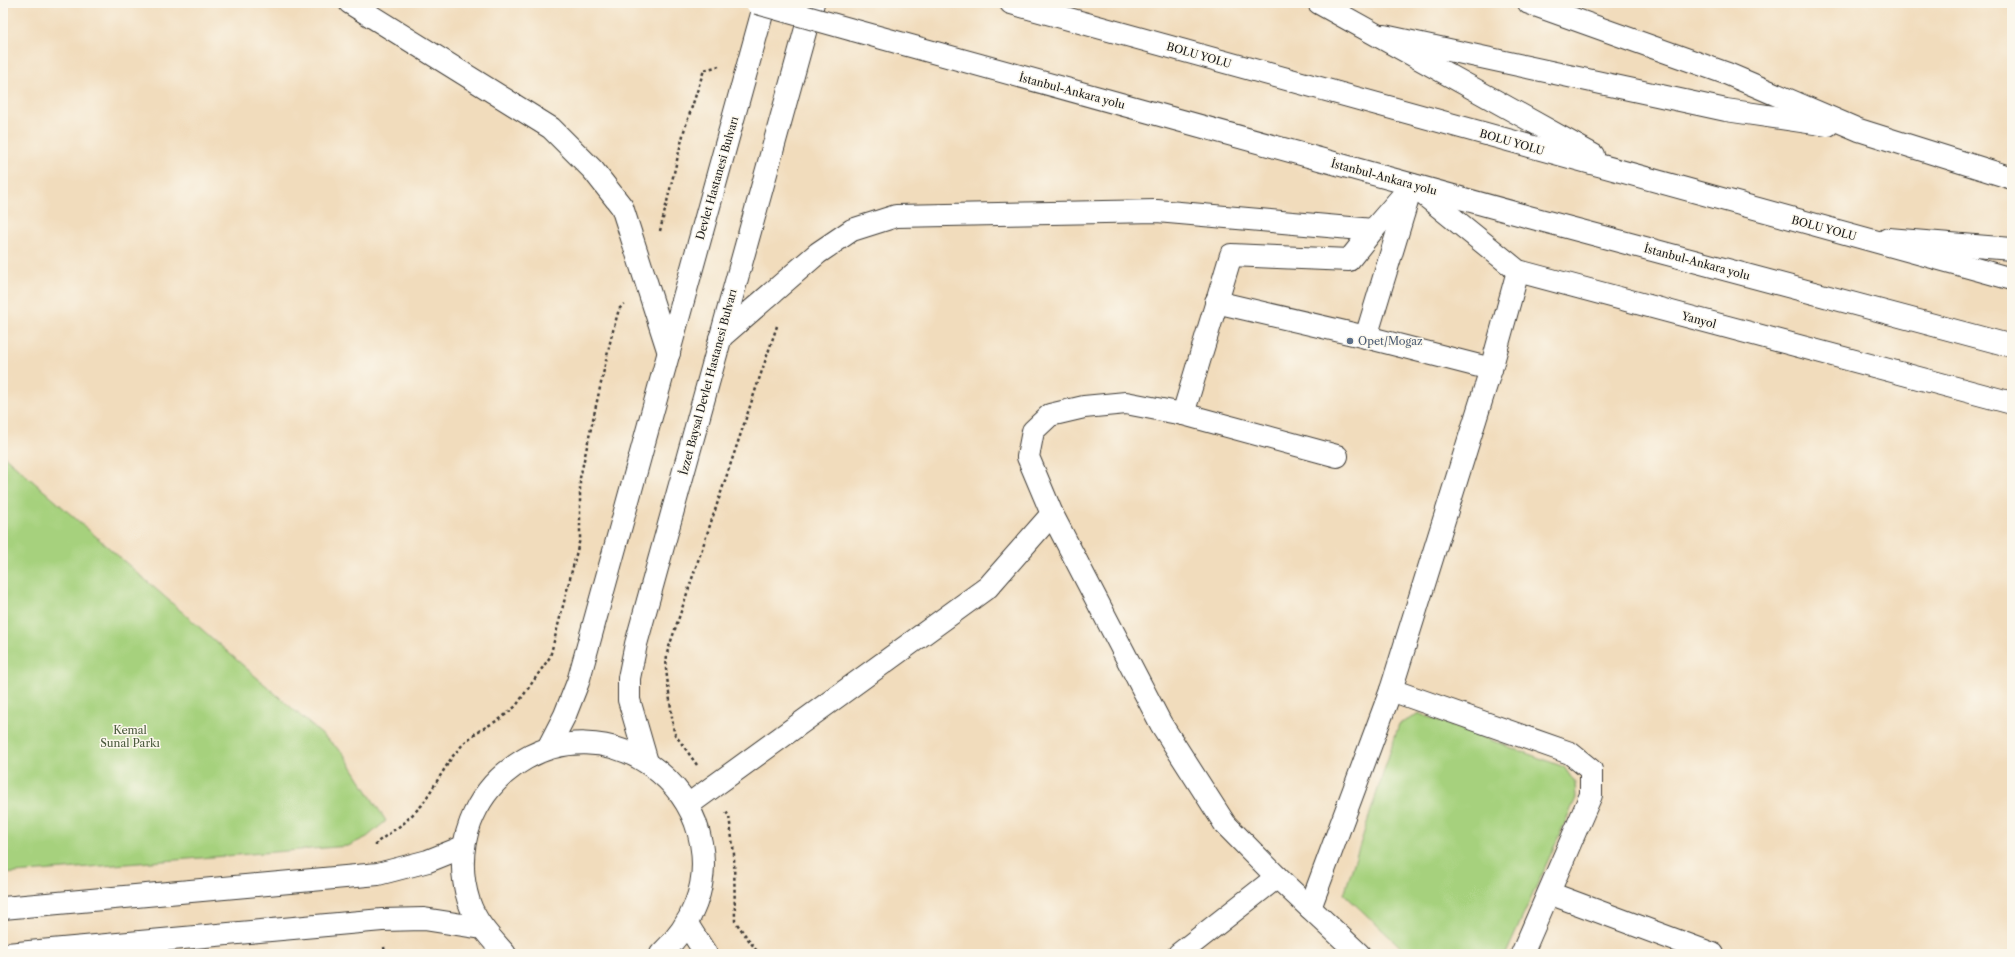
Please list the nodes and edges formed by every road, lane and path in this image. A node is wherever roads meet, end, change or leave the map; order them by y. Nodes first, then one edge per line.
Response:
1 (350, 3) edge
2 (757, 3) edge
3 (765, 3) edge
4 (813, 3) edge
5 (1011, 3) edge
6 (1319, 3) edge
7 (1529, 3) edge
8 (1373, 34) junction
9 (704, 70) dead end
10 (1859, 130) junction
11 (1625, 173) junction
12 (2012, 178) edge
13 (1412, 185) junction
14 (1373, 230) junction
15 (1857, 237) junction
16 (659, 238) dead end
17 (2012, 249) edge
18 (1518, 271) junction
19 (2012, 279) edge
20 (644, 280) junction
21 (1216, 302) junction
22 (776, 330) dead end
23 (1366, 337) junction
24 (720, 338) junction
25 (2012, 346) edge
26 (668, 353) junction
27 (1491, 369) junction
28 (2012, 403) edge
29 (1183, 414) junction
30 (1337, 456) dead end
31 (1052, 514) junction
32 (1391, 690) junction
33 (548, 748) junction
34 (647, 762) junction
35 (714, 787) junction
36 (688, 805) junction
37 (464, 847) junction
38 (378, 874) junction
39 (1277, 877) junction
40 (1549, 893) junction
41 (3, 908) edge
42 (1310, 908) junction
43 (382, 920) junction
44 (687, 924) junction
45 (482, 928) junction
46 (7, 954) edge
47 (385, 954) edge
48 (505, 954) edge
49 (661, 954) edge
50 (706, 954) edge
51 (759, 954) edge
52 (1180, 954) edge
53 (1359, 954) edge
54 (1522, 954) edge
55 (1713, 954) edge

1 - 20 main road
2 - 13 main road, İstanbul-Ankara yolu, bridge
3 - 26 main road, Devlet Hastanesi Bulvarı
4 - 24 main road, İzzet Baysal Devlet Hastanesi Bulvarı
5 - 11 main road, BOLU YOLU
6 - 8 main road
7 - 10 main road
8 - 10 main road
8 - 11 main road
9 - 16 path
10 - 12 main road
11 - 15 main road, BOLU YOLU
13 - 14 main road
13 - 18 main road, Yanyol
13 - 23 main road
13 - 25 main road, İstanbul-Ankara yolu
14 - 21 main road
14 - 24 main road
15 - 17 main road
15 - 19 main road, BOLU YOLU
18 - 27 main road
18 - 28 main road, Yanyol
20 - 26 main road
20 - 38 path
21 - 23 main road
21 - 29 main road
22 - 35 path
23 - 27 main road
24 - 34 main road, İzzet Baysal Devlet Hastanesi Bulvarı
26 - 33 main road
27 - 32 main road
29 - 30 main road
29 - 31 main road
31 - 35 main road
31 - 39 main road
32 - 40 main road
32 - 42 main road
33 - 34 main road
33 - 37 main road
34 - 36 main road
35 - 36 main road
35 - 51 path
36 - 44 main road
37 - 38 main road
37 - 45 main road
38 - 41 main road
39 - 42 main road
39 - 52 main road
40 - 54 main road
40 - 55 main road
42 - 53 main road
43 - 45 main road
43 - 46 main road
43 - 47 path
44 - 49 main road
44 - 50 main road
45 - 48 main road

